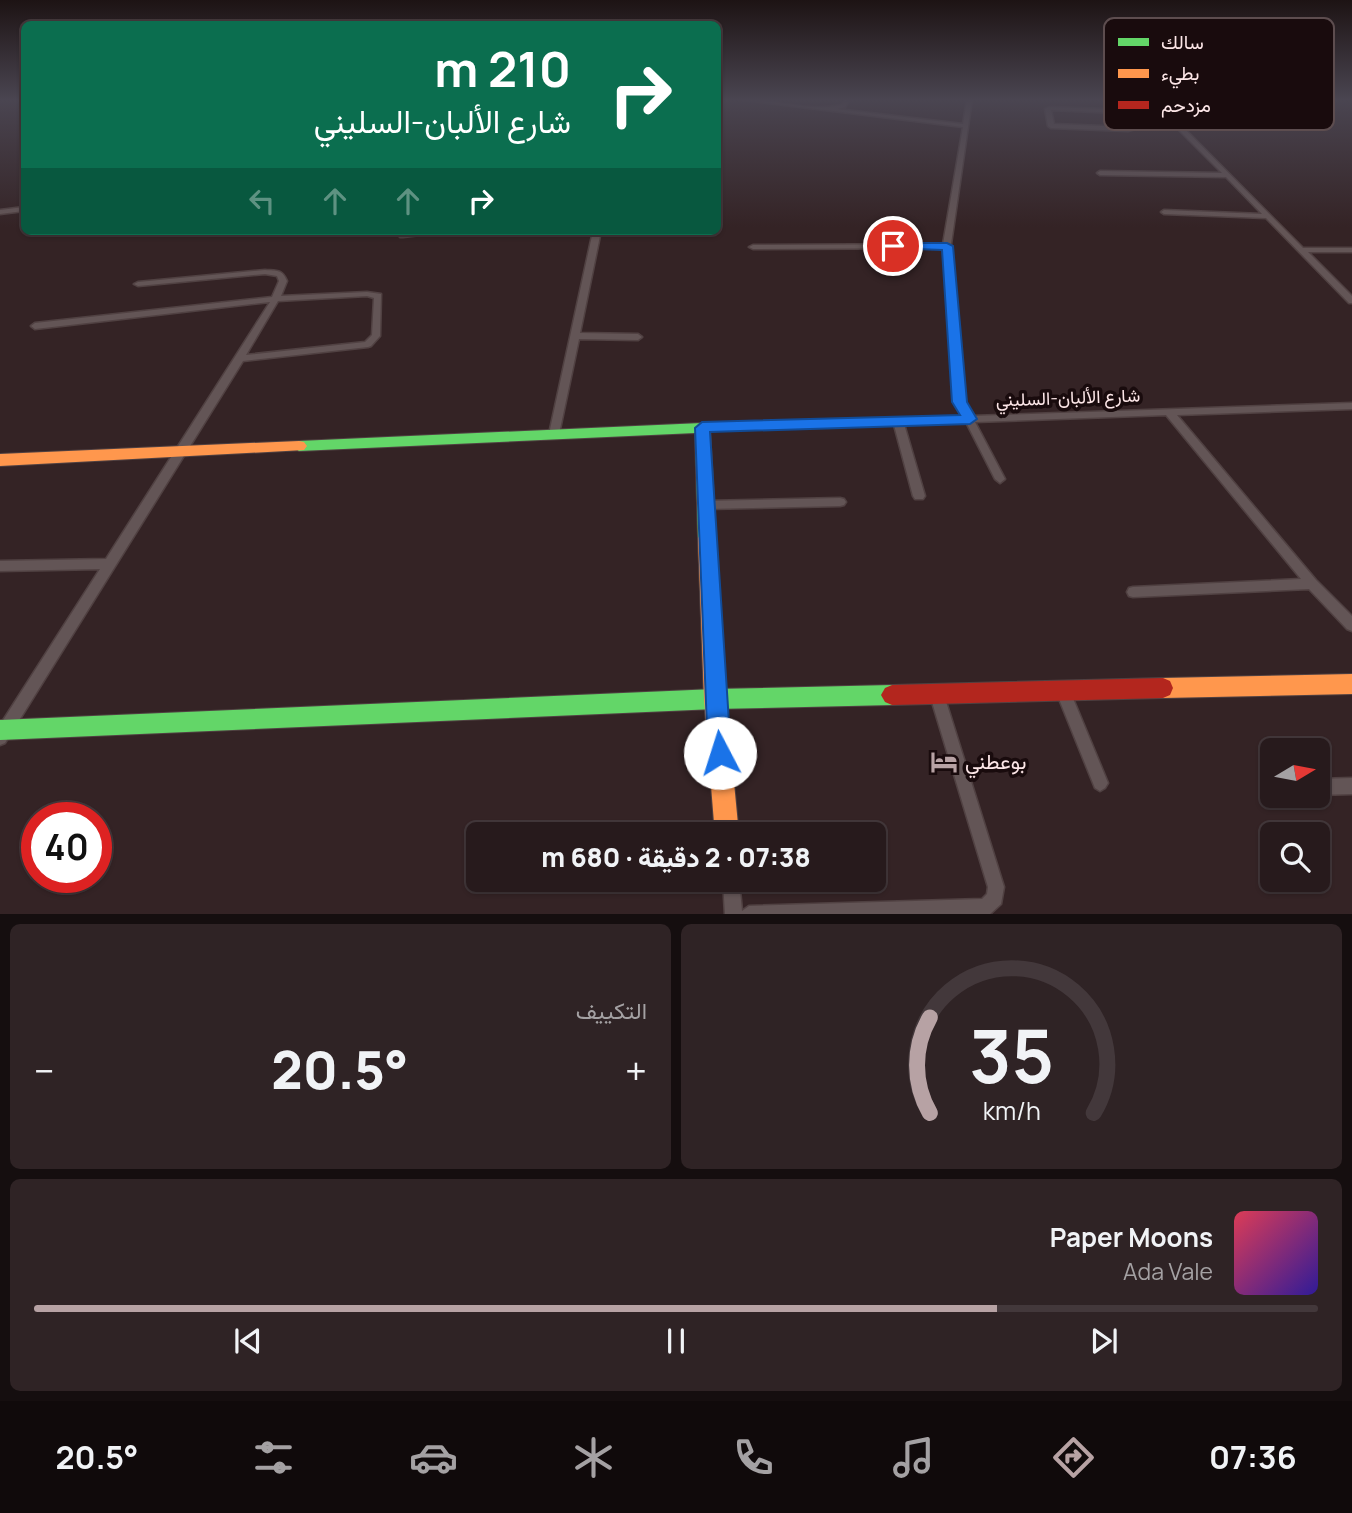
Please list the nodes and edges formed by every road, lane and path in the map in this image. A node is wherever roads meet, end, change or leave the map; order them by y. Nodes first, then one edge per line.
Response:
1 (963, 142) edge
2 (1193, 142) edge
3 (1100, 173) dead end
4 (1226, 175) junction
5 (21, 209) edge
6 (0, 212) edge
7 (1164, 212) dead end
8 (1266, 216) junction
9 (596, 235) edge
10 (947, 246) junction
11 (753, 247) dead end
12 (1300, 250) junction
13 (1352, 250) edge
14 (138, 284) dead end
15 (276, 299) junction
16 (1352, 301) edge
17 (35, 326) dead end
18 (573, 336) junction
19 (638, 337) dead end
20 (239, 359) junction
21 (1352, 406) edge
22 (1168, 411) junction
23 (970, 419) junction
24 (898, 422) junction
25 (702, 428) junction
26 (554, 434) junction
27 (177, 454) junction
28 (0, 460) edge
29 (1000, 479) dead end
30 (919, 496) dead end
31 (840, 502) dead end
32 (706, 505) junction
33 (108, 564) junction
34 (0, 566) edge
35 (1312, 584) junction
36 (1133, 592) dead end
37 (1352, 625) edge
38 (1352, 684) edge
39 (1062, 690) junction
40 (936, 692) junction
41 (715, 699) junction
42 (2, 733) edge
43 (1100, 783) dead end
44 (1352, 786) edge
45 (1330, 787) edge
46 (726, 822) edge
47 (732, 892) edge
48 (734, 914) edge
49 (780, 914) edge

1 - 10 street
2 - 4 street
3 - 4 street
4 - 8 street
5 - 6 street
7 - 8 street
8 - 12 street
9 - 18 street
10 - 11 street
10 - 23 street
12 - 13 street
12 - 16 street
14 - 15 street
15 - 17 street
15 - 20 street
15 - 20 street
18 - 19 street
18 - 26 street
20 - 27 street
21 - 22 street, شارع الألبان-السليني
22 - 23 street, شارع الألبان-السليني
22 - 35 street
23 - 24 street, شارع الألبان-السليني
23 - 29 street
24 - 25 street, شارع الألبان-السليني
24 - 30 street
25 - 26 street
25 - 32 street
26 - 27 street
27 - 28 street
27 - 33 street
31 - 32 street
32 - 41 street
33 - 34 street
33 - 42 street
35 - 36 street
35 - 37 street
38 - 39 street
39 - 40 street
39 - 43 street
40 - 41 street
40 - 49 street
41 - 42 street
41 - 46 street
44 - 45 street
47 - 48 street

